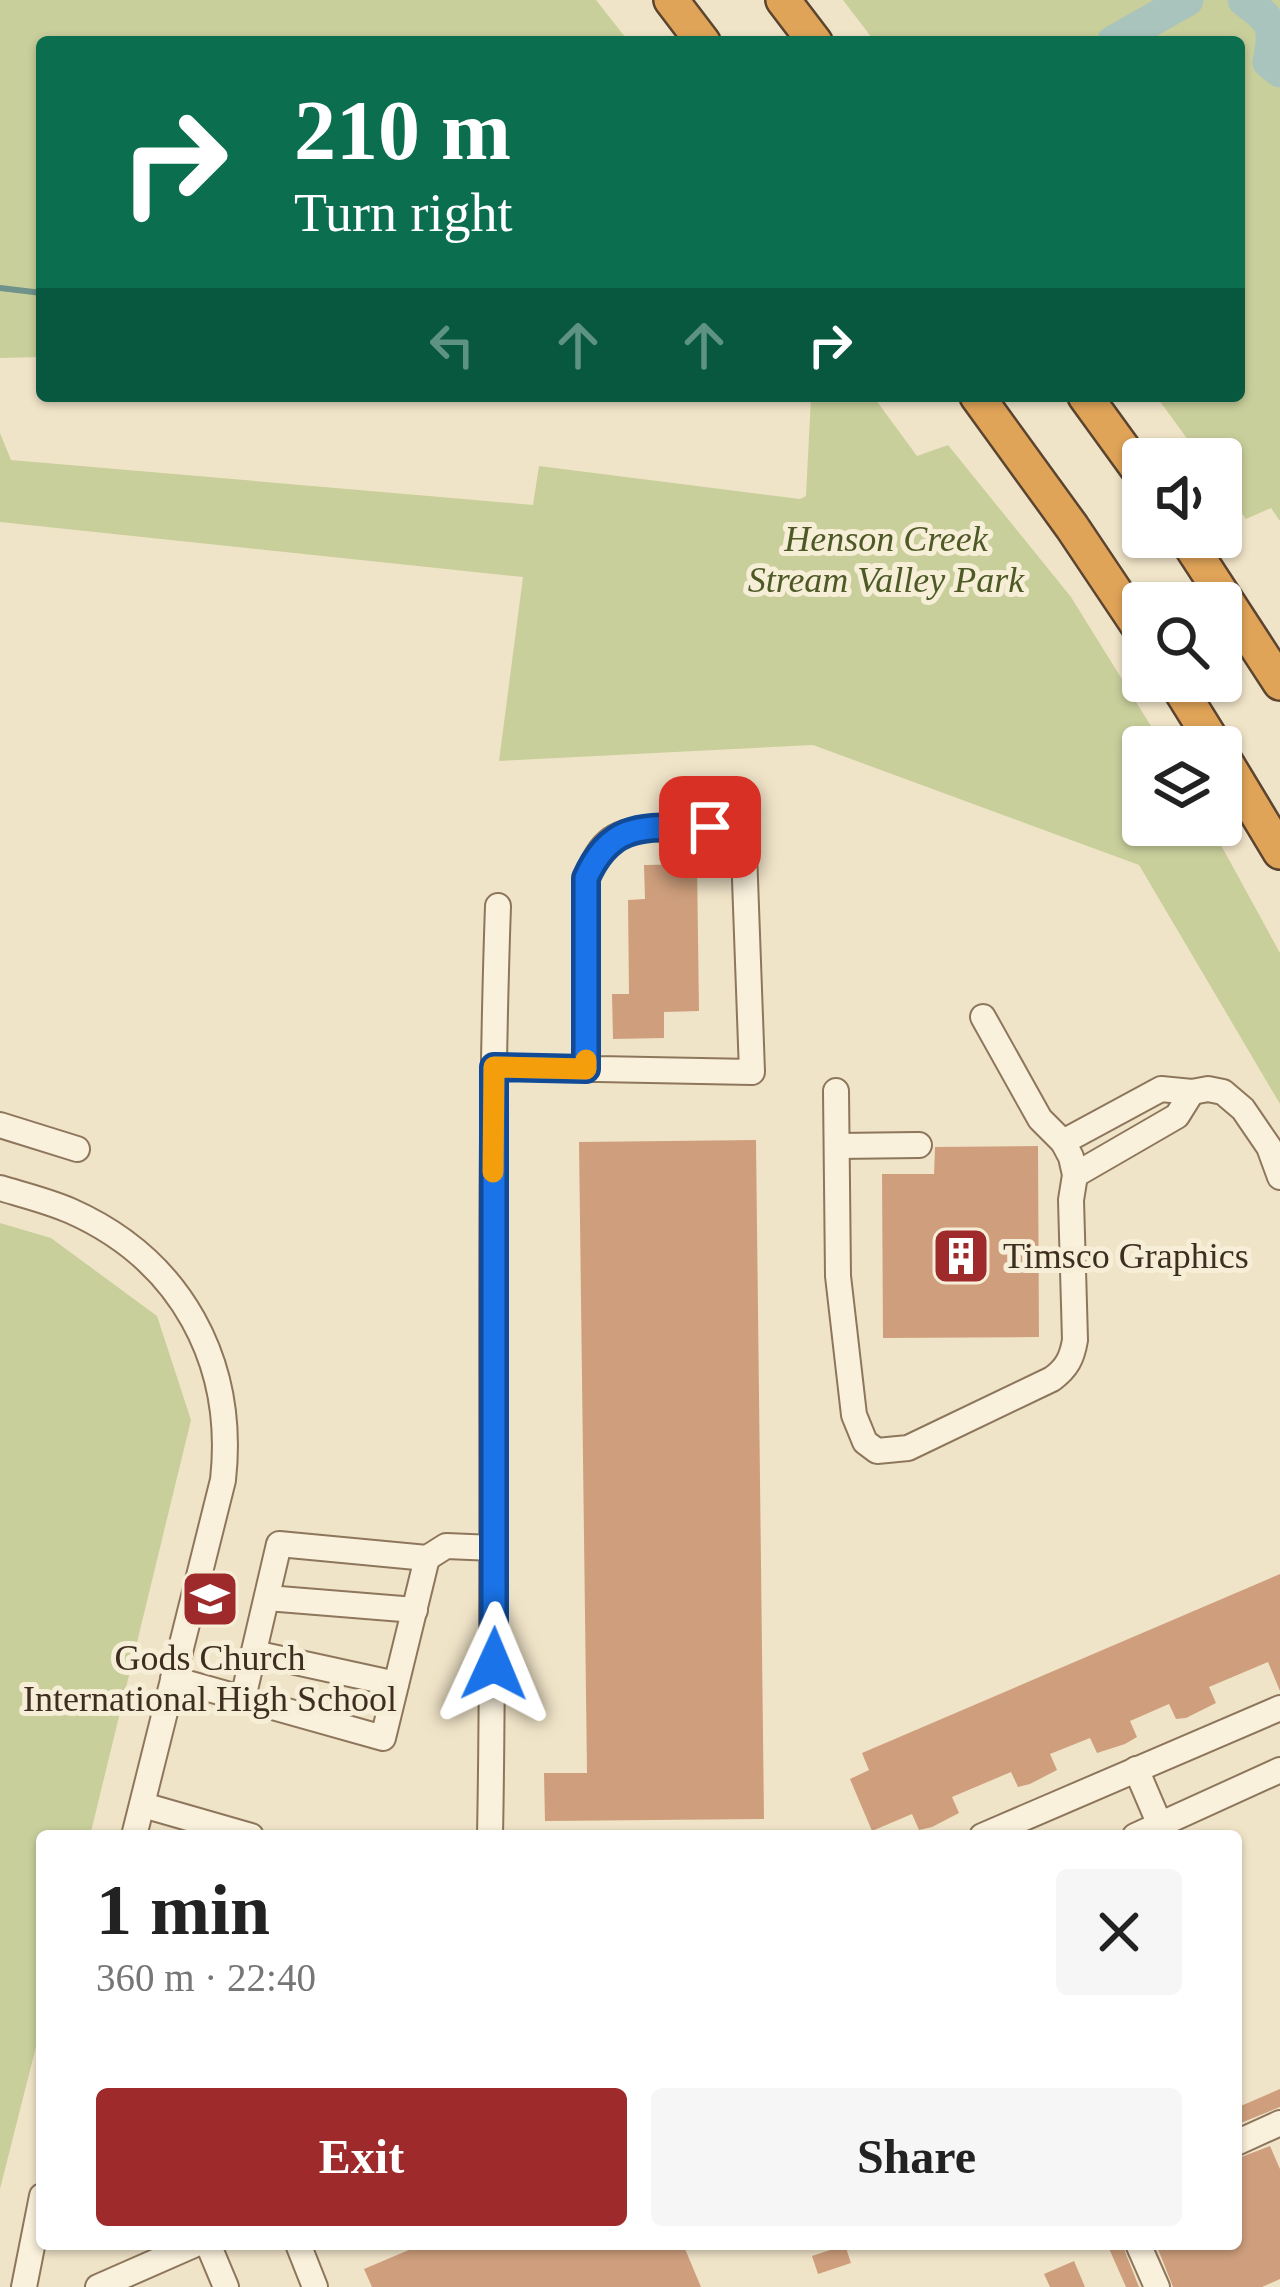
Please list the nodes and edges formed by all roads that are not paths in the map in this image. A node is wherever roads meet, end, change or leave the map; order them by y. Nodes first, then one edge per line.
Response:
1 (670, 0) edge
2 (782, 0) edge
3 (698, 36) edge
4 (810, 36) edge
5 (981, 402) edge
6 (1089, 402) edge
7 (1122, 447) edge
8 (1199, 558) edge
9 (1122, 602) edge
10 (1280, 682) edge
11 (1242, 789) edge
12 (1280, 852) edge
13 (498, 906) dead end
14 (983, 1017) dead end
15 (494, 1067) junction
16 (586, 1069) junction
17 (836, 1091) dead end
18 (1192, 1093) junction
19 (0, 1125) edge
20 (1063, 1142) junction
21 (919, 1145) dead end
22 (837, 1146) junction
23 (77, 1150) dead end
24 (1076, 1175) junction
25 (1280, 1177) edge
26 (0, 1188) edge
27 (494, 1548) junction
28 (427, 1558) junction
29 (266, 1598) junction
30 (415, 1610) junction
31 (254, 1652) junction
32 (173, 1679) junction
33 (396, 1684) junction
34 (243, 1698) junction
35 (1280, 1708) edge
36 (1136, 1769) junction
37 (1280, 1770) edge
38 (142, 1805) junction
39 (1160, 1825) junction
40 (136, 1830) edge
41 (230, 1830) edge
42 (490, 1830) edge
43 (996, 1830) edge
44 (1149, 1830) edge
45 (1280, 2123) edge
46 (1242, 2140) edge
47 (36, 2226) edge
48 (182, 2250) edge
49 (211, 2250) edge
50 (300, 2250) edge
51 (1141, 2250) edge
52 (24, 2287) edge
53 (98, 2287) edge
54 (226, 2287) edge
55 (315, 2287) edge
56 (1157, 2287) edge

1 - 3 highway
2 - 4 highway
5 - 9 highway
6 - 7 highway
8 - 10 highway
11 - 12 highway
13 - 15 street
14 - 20 street
15 - 16 street
15 - 27 street
16 - 16 street
17 - 22 street
18 - 20 street
18 - 24 street
18 - 25 street
19 - 23 street
20 - 24 street
21 - 22 street
22 - 24 street
26 - 32 street
27 - 28 street
27 - 42 street
28 - 29 street
28 - 30 street
29 - 30 street
29 - 31 street
30 - 33 street
31 - 33 street
31 - 34 street
32 - 34 street
32 - 38 street
33 - 34 street
35 - 36 street
36 - 39 street
36 - 43 street
37 - 39 street
38 - 40 street
38 - 41 street
39 - 44 street
45 - 46 street
47 - 52 street
48 - 53 street
49 - 54 street
50 - 55 street
51 - 56 street

